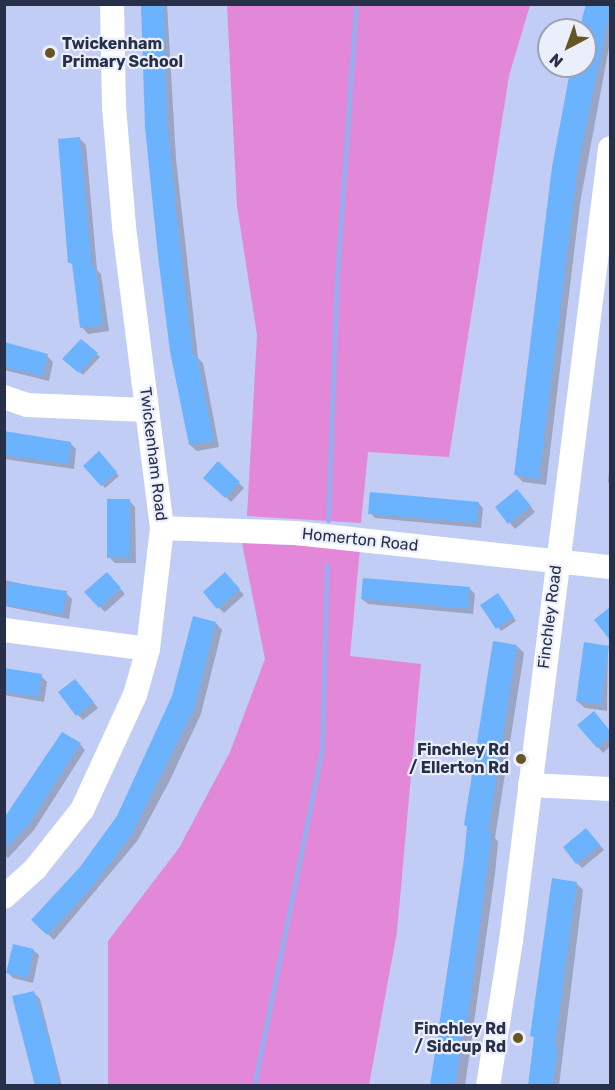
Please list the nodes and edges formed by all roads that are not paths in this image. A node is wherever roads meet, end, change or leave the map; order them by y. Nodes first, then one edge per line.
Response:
1 (112, 4) edge
2 (610, 148) edge
3 (607, 214) edge
4 (4, 397) edge
5 (147, 410) junction
6 (162, 528) junction
7 (556, 562) junction
8 (610, 567) edge
9 (4, 630) edge
10 (148, 649) junction
11 (530, 786) junction
12 (610, 789) edge
13 (4, 897) edge
14 (488, 1086) edge

1 - 5 street, Twickenham Road
2 - 3 street, Finchley Road
3 - 7 street, Finchley Road
4 - 5 street
5 - 6 street, Twickenham Road
6 - 7 street, Homerton Road
6 - 10 street, Twickenham Road
7 - 8 street, Homerton Road
7 - 11 street, Finchley Road
9 - 10 street
10 - 13 street, Twickenham Road
11 - 12 street
11 - 14 street, Finchley Road

